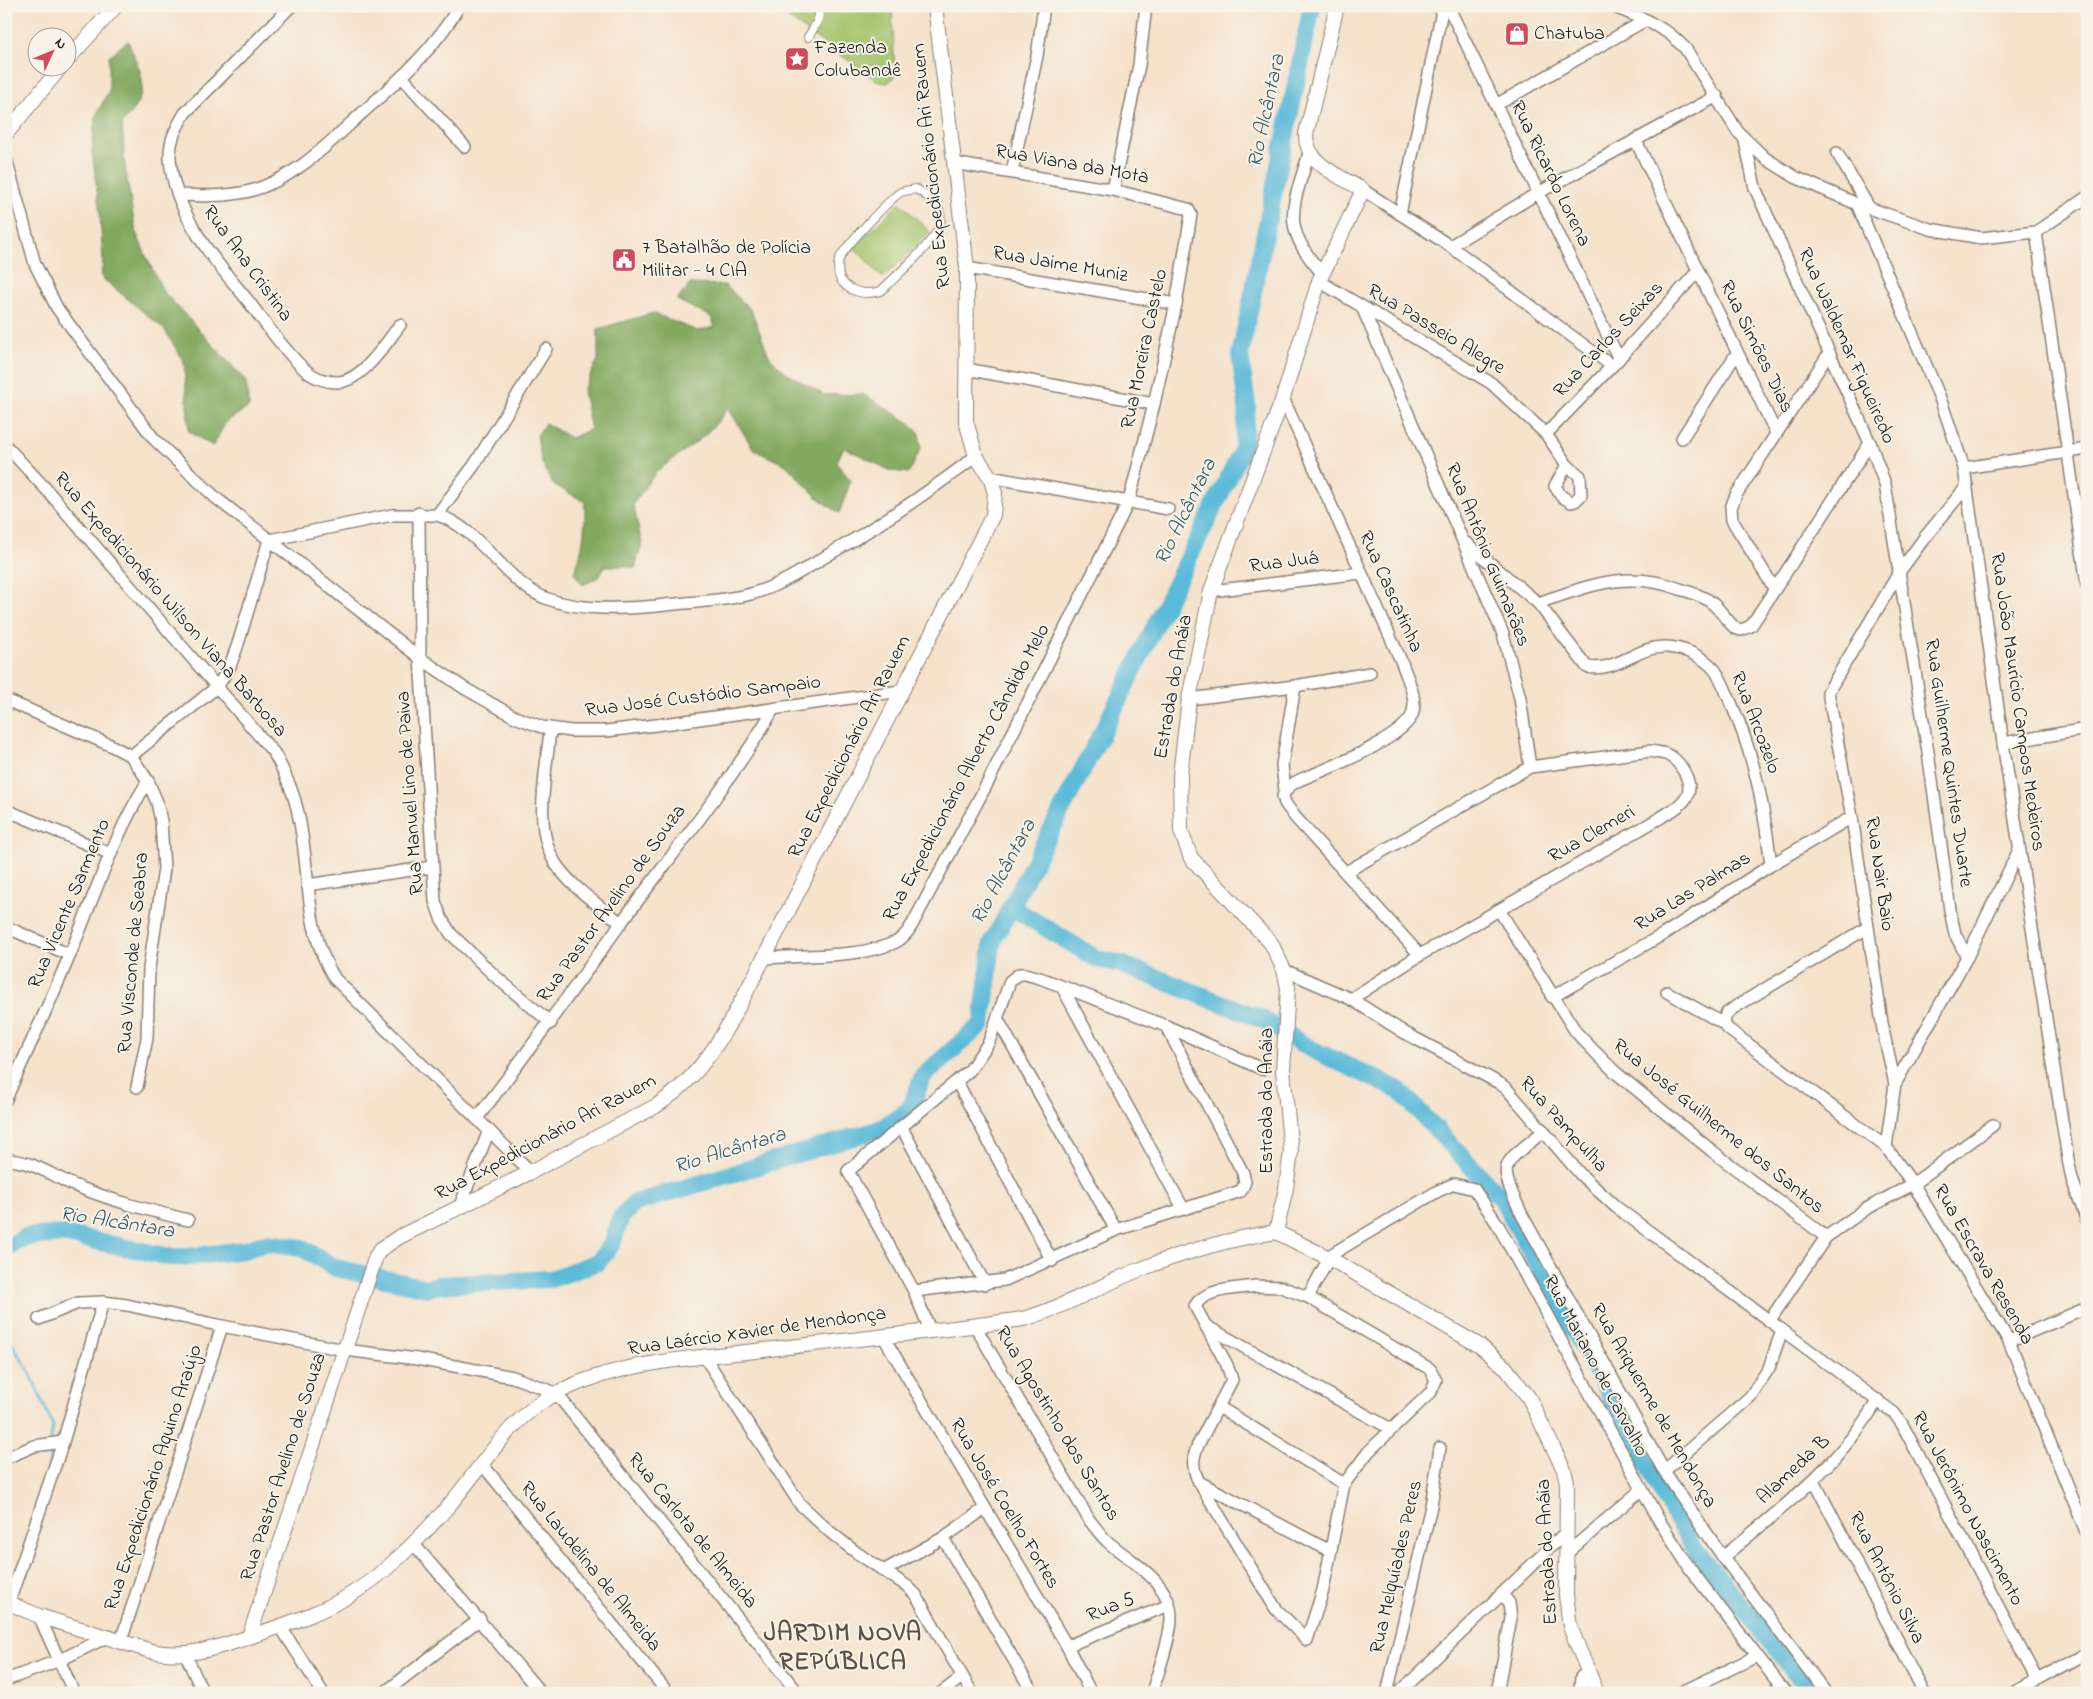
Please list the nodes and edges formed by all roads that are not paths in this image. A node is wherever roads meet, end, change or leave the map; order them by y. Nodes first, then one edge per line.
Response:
1 (116, 6) edge
2 (291, 6) edge
3 (460, 6) edge
4 (818, 6) edge
5 (935, 6) edge
6 (1044, 6) edge
7 (1146, 6) edge
8 (1337, 6) edge
9 (1443, 6) edge
10 (1448, 6) edge
11 (1612, 6) edge
12 (1646, 20) junction
13 (808, 37) dead end
14 (78, 48) edge
15 (402, 77) junction
16 (52, 78) edge
17 (1717, 96) junction
18 (1496, 105) junction
19 (6, 134) edge
20 (1636, 141) junction
21 (1745, 141) junction
22 (466, 147) dead end
23 (1309, 153) junction
24 (1837, 153) dead end
25 (6, 159) edge
26 (953, 164) junction
27 (1012, 172) junction
28 (1113, 190) junction
29 (1363, 190) junction
30 (1538, 193) junction
31 (178, 195) junction
32 (2087, 197) edge
33 (1857, 204) junction
34 (1184, 206) joint
35 (1870, 209) junction
36 (1400, 214) junction
37 (2036, 232) junction
38 (847, 245) joint
39 (1450, 246) junction
40 (967, 268) junction
41 (1698, 271) junction
42 (1320, 277) junction
43 (1176, 304) junction
44 (1362, 307) junction
45 (400, 324) dead end
46 (546, 349) dead end
47 (1737, 353) junction
48 (1828, 355) junction
49 (1615, 363) junction
50 (966, 369) junction
51 (1282, 398) junction
52 (1154, 404) junction
53 (1776, 433) junction
54 (1546, 434) junction
55 (1682, 438) dead end
56 (1870, 443) junction
57 (6, 446) edge
58 (2087, 449) edge
59 (2067, 452) junction
60 (976, 456) junction
61 (1567, 465) dead end
62 (1964, 468) junction
63 (990, 478) junction
64 (1967, 486) junction
65 (1129, 501) junction
66 (1168, 509) dead end
67 (418, 513) junction
68 (437, 515) junction
69 (269, 540) junction
70 (1463, 540) junction
71 (1900, 571) junction
72 (1361, 573) junction
73 (2087, 585) edge
74 (1774, 588) junction
75 (1212, 591) junction
76 (1538, 603) junction
77 (420, 658) junction
78 (1370, 673) dead end
79 (218, 686) junction
80 (1295, 686) junction
81 (901, 690) junction
82 (1189, 699) junction
83 (6, 700) edge
84 (773, 710) junction
85 (550, 729) junction
86 (2087, 729) edge
87 (2003, 743) junction
88 (130, 756) junction
89 (1530, 767) junction
90 (148, 781) junction
91 (1285, 791) junction
92 (6, 810) edge
93 (1852, 817) junction
94 (2019, 850) junction
95 (111, 854) junction
96 (1771, 865) junction
97 (432, 867) junction
98 (1346, 872) junction
99 (306, 885) junction
100 (1499, 910) junction
101 (621, 923) junction
102 (6, 927) edge
103 (1867, 928) junction
104 (1420, 955) junction
105 (70, 956) junction
106 (1967, 957) junction
107 (764, 958) junction
108 (1284, 970) junction
109 (1062, 987) junction
110 (1667, 992) dead end
111 (1552, 997) junction
112 (1351, 999) junction
113 (998, 1020) junction
114 (551, 1023) junction
115 (1166, 1026) junction
116 (1726, 1026) junction
117 (6, 1068) edge
118 (1262, 1069) dead end
119 (17, 1073) junction
120 (957, 1082) junction
121 (1895, 1084) junction
122 (137, 1087) dead end
123 (6, 1099) edge
124 (477, 1118) junction
125 (1993, 1126) dead end
126 (902, 1128) junction
127 (489, 1130) junction
128 (1544, 1131) junction
129 (1886, 1147) junction
130 (6, 1160) edge
131 (531, 1172) junction
132 (1913, 1184) junction
133 (460, 1206) junction
134 (1184, 1208) junction
135 (188, 1220) dead end
136 (2087, 1221) edge
137 (1116, 1230) junction
138 (1276, 1232) junction
139 (1826, 1237) junction
140 (1328, 1258) junction
141 (1052, 1261) junction
142 (985, 1284) junction
143 (914, 1291) junction
144 (1308, 1297) junction
145 (103, 1302) junction
146 (2087, 1308) edge
147 (358, 1310) joint
148 (39, 1319) dead end
149 (1770, 1320) junction
150 (1205, 1325) junction
151 (222, 1326) junction
152 (975, 1326) junction
153 (930, 1330) junction
154 (1782, 1330) junction
155 (883, 1336) junction
156 (2009, 1341) junction
157 (345, 1350) junction
158 (704, 1356) junction
159 (556, 1393) junction
160 (1878, 1400) junction
161 (1220, 1407) junction
162 (1392, 1429) junction
163 (63, 1442) junction
164 (1440, 1448) dead end
165 (6, 1458) edge
166 (482, 1464) junction
167 (1664, 1470) junction
168 (1814, 1481) junction
169 (1199, 1482) junction
170 (1344, 1484) junction
171 (1641, 1490) junction
172 (984, 1509) junction
173 (1567, 1530) junction
174 (2087, 1534) edge
175 (943, 1538) junction
176 (413, 1543) junction
177 (1330, 1551) junction
178 (1567, 1553) junction
179 (1723, 1557) junction
180 (883, 1571) junction
181 (1502, 1594) junction
182 (8, 1602) edge
183 (1168, 1605) junction
184 (39, 1616) junction
185 (480, 1619) junction
186 (280, 1626) junction
187 (249, 1637) junction
188 (115, 1639) junction
189 (1067, 1646) junction
190 (2087, 1652) edge
191 (186, 1655) junction
192 (1757, 1656) junction
193 (60, 1660) junction
194 (1587, 1673) junction
195 (962, 1676) junction
196 (6, 1680) edge
197 (2037, 1680) junction
198 (74, 1693) edge
199 (202, 1693) edge
200 (323, 1693) edge
201 (384, 1693) edge
202 (541, 1693) edge
203 (668, 1693) edge
204 (798, 1693) edge
205 (940, 1693) edge
206 (972, 1693) edge
207 (1032, 1693) edge
208 (1091, 1693) edge
209 (1152, 1693) edge
210 (1387, 1693) edge
211 (1399, 1693) edge
212 (1497, 1693) edge
213 (1580, 1693) edge
214 (1597, 1693) edge
215 (1680, 1693) edge
216 (1786, 1693) edge
217 (1826, 1693) edge
218 (1924, 1693) edge
219 (2013, 1693) edge

1 - 14 street
2 - 31 street, Rua Ana Cristina
3 - 15 street
4 - 13 street
5 - 26 street, Rua Expedicionário Ari Rauem
6 - 27 street
7 - 28 street
8 - 23 street
9 - 36 street
10 - 18 street, Rua Ricardo Lorena
11 - 12 street
12 - 17 street
12 - 18 street
15 - 22 street
15 - 31 street
16 - 19 street
17 - 20 street
17 - 21 street
18 - 30 street, Rua Ricardo Lorena
20 - 30 street
20 - 41 street, Rua Simões Dias
21 - 33 street
21 - 48 street, Rua Waldemar Figueiredo
23 - 29 street
23 - 42 street
24 - 35 street
25 - 69 street, Rua José Custódio Sampaio
26 - 27 street, Rua Viana da Mota
26 - 40 street, Rua Expedicionário Ari Rauem
27 - 28 street, Rua Viana da Mota
28 - 34 street, Rua Viana da Mota
29 - 36 street
29 - 42 street, Estrada do Anáia
30 - 39 street
30 - 49 street, Rua Ricardo Lorena
31 - 45 street, Rua Ana Cristina
32 - 37 street
33 - 35 street
33 - 62 street, Rua João Maurício Campos Medeiros
34 - 43 street, Rua Moreira Castelo
35 - 37 street
36 - 39 street
37 - 59 street
38 - 38 street
39 - 49 street
40 - 43 street, Rua Jaime Muniz
40 - 50 street, Rua Expedicionário Ari Rauem
41 - 47 street, Rua Simões Dias
41 - 49 street, Rua Carlos Seixas
42 - 44 street, Rua Passeio Alegre
42 - 51 street, Estrada do Anáia
43 - 52 street, Rua Moreira Castelo
44 - 54 street, Rua Passeio Alegre
44 - 70 street, Rua Antônio Guimarães
46 - 68 street
47 - 53 street, Rua Simões Dias
47 - 55 street
48 - 53 street
48 - 56 street, Rua Waldemar Figueiredo
49 - 54 street, Rua Carlos Seixas
50 - 52 street
50 - 60 street, Rua Expedicionário Ari Rauem
51 - 72 street, Rua Cascatinha
51 - 75 street, Estrada do Anáia
52 - 65 street, Rua Moreira Castelo
53 - 74 street, Rua Simões Dias
54 - 61 street, Rua Passeio Alegre
56 - 71 street, Rua Waldemar Figueiredo
56 - 74 street
57 - 79 street, Rua Expedicionário Wilson Viana Barbosa
58 - 59 street
59 - 62 street
59 - 73 street
60 - 63 street, Rua Expedicionário Ari Rauem
60 - 68 street
62 - 64 street, Rua João Maurício Campos Medeiros
63 - 65 street
63 - 81 street, Rua Expedicionário Ari Rauem
64 - 71 street, Rua Nair Baio
64 - 87 street, Rua João Maurício Campos Medeiros
65 - 66 street
65 - 107 street, Rua Expedicionário Alberto Cândido Melo
67 - 68 street
67 - 69 street
67 - 77 street, Rua Manuel Lino de Paiva
69 - 77 street, Rua José Custódio Sampaio
69 - 79 street
70 - 76 street, Rua Arcozelo
70 - 89 street, Rua Antônio Guimarães
71 - 93 street, Rua Nair Baio
71 - 106 street, Rua Guilherme Quintes Duarte
72 - 75 street, Rua Juá
72 - 91 street, Rua Cascatinha
74 - 76 street
75 - 82 street, Estrada do Anáia
76 - 96 street, Rua Arcozelo
77 - 85 street, Rua José Custódio Sampaio
77 - 97 street, Rua Manuel Lino de Paiva
78 - 80 street
79 - 88 street
79 - 99 street, Rua Expedicionário Wilson Viana Barbosa
80 - 82 street
80 - 91 street
81 - 84 street, Rua José Custódio Sampaio
81 - 107 street, Rua Expedicionário Ari Rauem
82 - 108 street, Estrada do Anáia
83 - 88 street, Rua Visconde de Seabra
84 - 85 street, Rua José Custódio Sampaio
84 - 101 street, Rua Pastor Avelino de Souza
85 - 101 street
86 - 87 street
87 - 94 street, Rua João Maurício Campos Medeiros
88 - 90 street, Rua Visconde de Seabra
89 - 98 street
89 - 100 street, Rua Clemeri
90 - 95 street, Rua Vicente Sarmento
90 - 122 street, Rua Visconde de Seabra
91 - 98 street
92 - 95 street
93 - 96 street, Rua Las Palmas
93 - 103 street, Rua Nair Baio
94 - 106 street
94 - 136 street, Rua João Maurício Campos Medeiros
95 - 105 street, Rua Vicente Sarmento
96 - 111 street, Rua Las Palmas
97 - 99 street
97 - 114 street, Rua Manuel Lino de Paiva
98 - 104 street
99 - 124 street, Rua Expedicionário Wilson Viana Barbosa
100 - 104 street, Rua Clemeri
100 - 111 street, Rua José Guilherme dos Santos
101 - 114 street, Rua Pastor Avelino de Souza
102 - 105 street
103 - 116 street
103 - 121 street, Rua Nair Baio
104 - 112 street, Rua Clemeri
105 - 119 street, Rua Vicente Sarmento
106 - 121 street
107 - 131 street, Rua Expedicionário Ari Rauem
108 - 112 street, Rua Pampulha
108 - 138 street, Estrada do Anáia
109 - 113 street
109 - 115 street
109 - 134 street
110 - 116 street, Rua Escrava Resenda
111 - 139 street, Rua José Guilherme dos Santos
112 - 128 street, Rua Pampulha
113 - 120 street
113 - 137 street
114 - 124 street, Rua Pastor Avelino de Souza
115 - 118 street
115 - 134 street
116 - 129 street, Rua Escrava Resenda
117 - 119 street
119 - 123 street, Rua Vicente Sarmento
120 - 126 street
120 - 141 street
121 - 129 street
124 - 127 street, Rua Expedicionário Wilson Viana Barbosa
125 - 132 street
126 - 142 street
126 - 143 street
127 - 131 street, Rua Expedicionário Wilson Viana Barbosa
127 - 133 street
128 - 149 street, Rua Pampulha
128 - 167 street, Rua Ariquerme de Mendonça
129 - 132 street, Rua Escrava Resenda
130 - 135 street
131 - 133 street, Rua Expedicionário Ari Rauem
132 - 139 street
132 - 156 street, Rua Escrava Resenda
133 - 147 street, Rua Expedicionário Ari Rauem
134 - 137 street
137 - 141 street
138 - 140 street, Estrada do Anáia
138 - 152 street, Rua Laércio Xavier de Mendonça
139 - 149 street
140 - 144 street
140 - 171 street, Rua Mariano de Carvalho
140 - 173 street, Estrada do Anáia
141 - 142 street
142 - 143 street
143 - 153 street
144 - 150 street
144 - 162 street
145 - 148 street
145 - 151 street
145 - 163 street
146 - 156 street
147 - 157 street, Rua Pastor Avelino de Souza
149 - 154 street, Rua Jerônimo Nascimento
150 - 161 street
150 - 162 street
151 - 157 street
151 - 188 street, Rua Expedicionário Aquino Araújo
152 - 153 street, Rua Laércio Xavier de Mendonça
152 - 183 street, Rua Agostinho dos Santos
153 - 155 street, Rua Laércio Xavier de Mendonça
154 - 160 street, Rua Jerônimo Nascimento
154 - 167 street
155 - 158 street, Rua Laércio Xavier de Mendonça
155 - 172 street, Rua José Coelho Fortes
156 - 174 street, Rua Escrava Resenda
157 - 159 street
157 - 187 street, Rua Pastor Avelino de Souza
158 - 159 street, Rua Laércio Xavier de Mendonça
158 - 180 street
159 - 166 street, Rua Laércio Xavier de Mendonça
159 - 204 street, Rua Carlota de Almeida
160 - 168 street, Alameda B
160 - 197 street, Rua Jerônimo Nascimento
161 - 169 street
161 - 170 street
162 - 170 street
163 - 165 street
163 - 182 street
164 - 210 street, Rua Melquíades Peres
166 - 176 street, Rua Laércio Xavier de Mendonça
166 - 203 street, Rua Laudelina de Almeida
167 - 179 street, Rua Ariquerme de Mendonça
168 - 179 street, Alameda B
168 - 218 street, Rua Antônio Silva
169 - 177 street
169 - 177 street
170 - 177 street
171 - 178 street
171 - 192 street, Rua Mariano de Carvalho
172 - 175 street
172 - 189 street, Rua José Coelho Fortes
173 - 178 street, Estrada do Anáia
173 - 181 street
175 - 180 street
175 - 207 street
176 - 185 street
176 - 186 street, Rua Laércio Xavier de Mendonça
178 - 194 street, Estrada do Anáia
179 - 217 street, Rua Ariquerme de Mendonça
180 - 195 street
181 - 211 street
181 - 212 street
182 - 184 street, Rua Laércio Xavier de Mendonça
183 - 189 street, Rua 5
183 - 209 street, Rua Agostinho dos Santos
184 - 188 street, Rua Laércio Xavier de Mendonça
184 - 193 street
185 - 201 street
185 - 202 street
186 - 187 street, Rua Laércio Xavier de Mendonça
186 - 200 street
187 - 191 street, Rua Laércio Xavier de Mendonça
188 - 191 street, Rua Laércio Xavier de Mendonça
188 - 193 street
189 - 208 street, Rua José Coelho Fortes
190 - 197 street
191 - 199 street
192 - 215 street
192 - 216 street, Rua Mariano de Carvalho
193 - 196 street
193 - 198 street
194 - 213 street
194 - 214 street, Estrada do Anáia
195 - 205 street
195 - 206 street
197 - 219 street

